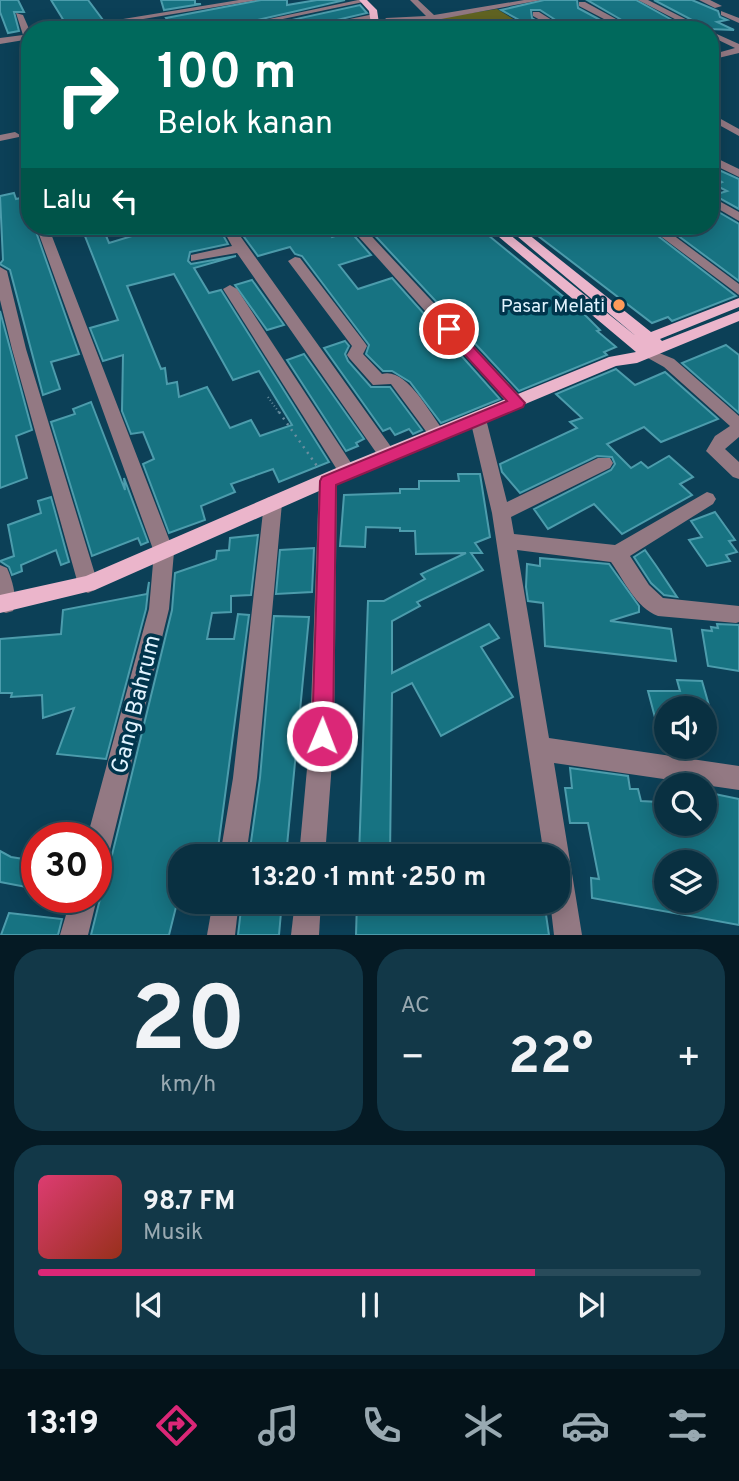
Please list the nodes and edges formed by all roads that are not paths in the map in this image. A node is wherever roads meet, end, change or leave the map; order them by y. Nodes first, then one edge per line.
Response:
1 (182, 0) edge
2 (254, 0) edge
3 (374, 0) edge
4 (537, 0) edge
5 (642, 0) edge
6 (703, 0) edge
7 (364, 1) edge
8 (419, 2) edge
9 (582, 4) dead end
10 (718, 6) dead end
11 (147, 7) dead end
12 (739, 10) edge
13 (185, 11) junction
14 (373, 13) junction
15 (536, 13) dead end
16 (19, 15) dead end
17 (159, 15) junction
18 (333, 18) dead end
19 (432, 18) junction
20 (738, 20) edge
21 (22, 21) edge
22 (130, 21) edge
23 (264, 21) edge
24 (339, 21) edge
25 (375, 21) edge
26 (385, 21) edge
27 (412, 21) edge
28 (549, 21) edge
29 (615, 21) edge
30 (685, 21) edge
31 (21, 37) edge
32 (719, 39) edge
33 (0, 40) edge
34 (737, 51) edge
35 (719, 56) edge
36 (719, 121) edge
37 (739, 133) edge
38 (15, 135) dead end
39 (0, 138) edge
40 (719, 163) edge
41 (739, 174) edge
42 (719, 205) edge
43 (739, 217) edge
44 (45, 235) edge
45 (232, 235) edge
46 (363, 235) edge
47 (504, 235) edge
48 (521, 235) edge
49 (665, 235) edge
50 (240, 248) junction
51 (196, 258) dead end
52 (295, 261) dead end
53 (0, 271) edge
54 (230, 289) dead end
55 (739, 291) edge
56 (739, 302) edge
57 (739, 316) edge
58 (649, 345) junction
59 (517, 403) junction
60 (478, 419) junction
61 (739, 426) edge
62 (437, 434) junction
63 (388, 456) junction
64 (604, 463) dead end
65 (739, 472) edge
66 (337, 476) junction
67 (707, 499) dead end
68 (273, 503) junction
69 (501, 513) junction
70 (506, 541) junction
71 (164, 552) junction
72 (617, 554) junction
73 (0, 574) edge
74 (88, 584) junction
75 (3, 604) edge
76 (736, 614) dead end
77 (541, 749) junction
78 (739, 778) edge
79 (104, 822) edge
80 (235, 844) edge
81 (313, 844) edge
82 (554, 844) edge
83 (80, 913) edge
84 (224, 914) edge
85 (307, 914) edge
86 (565, 914) edge
87 (74, 935) edge
88 (221, 935) edge
89 (305, 935) edge
90 (568, 935) edge

1 - 13 street
2 - 13 street
3 - 26 main road
4 - 19 street
5 - 30 street
6 - 10 street
7 - 14 main road
7 - 23 street
8 - 19 street
9 - 29 street
11 - 17 street
12 - 20 street
13 - 17 street
14 - 18 street
14 - 24 street
14 - 25 main road
15 - 28 street
16 - 21 street
17 - 22 street
19 - 27 street
31 - 33 street
32 - 34 street
34 - 35 street
36 - 37 street
38 - 39 street
40 - 41 street
42 - 43 street
44 - 71 street
45 - 50 street
46 - 59 street
47 - 58 main road
48 - 58 main road
49 - 55 street
50 - 51 street
50 - 63 street
52 - 62 street
53 - 74 street
54 - 66 street
56 - 58 main road
57 - 58 main road
58 - 59 main road
58 - 61 street
59 - 60 main road
60 - 62 main road
60 - 69 street
61 - 65 street
62 - 63 main road
63 - 66 main road
64 - 69 street
66 - 68 main road
66 - 81 street
67 - 72 street
68 - 71 main road
68 - 80 street
69 - 70 street
70 - 72 street
70 - 77 street
71 - 74 main road
71 - 79 street, Gang Bahrum
72 - 76 street
73 - 75 street
74 - 75 main road
77 - 78 street
77 - 82 street
83 - 87 street
84 - 88 street
85 - 89 street
86 - 90 street

